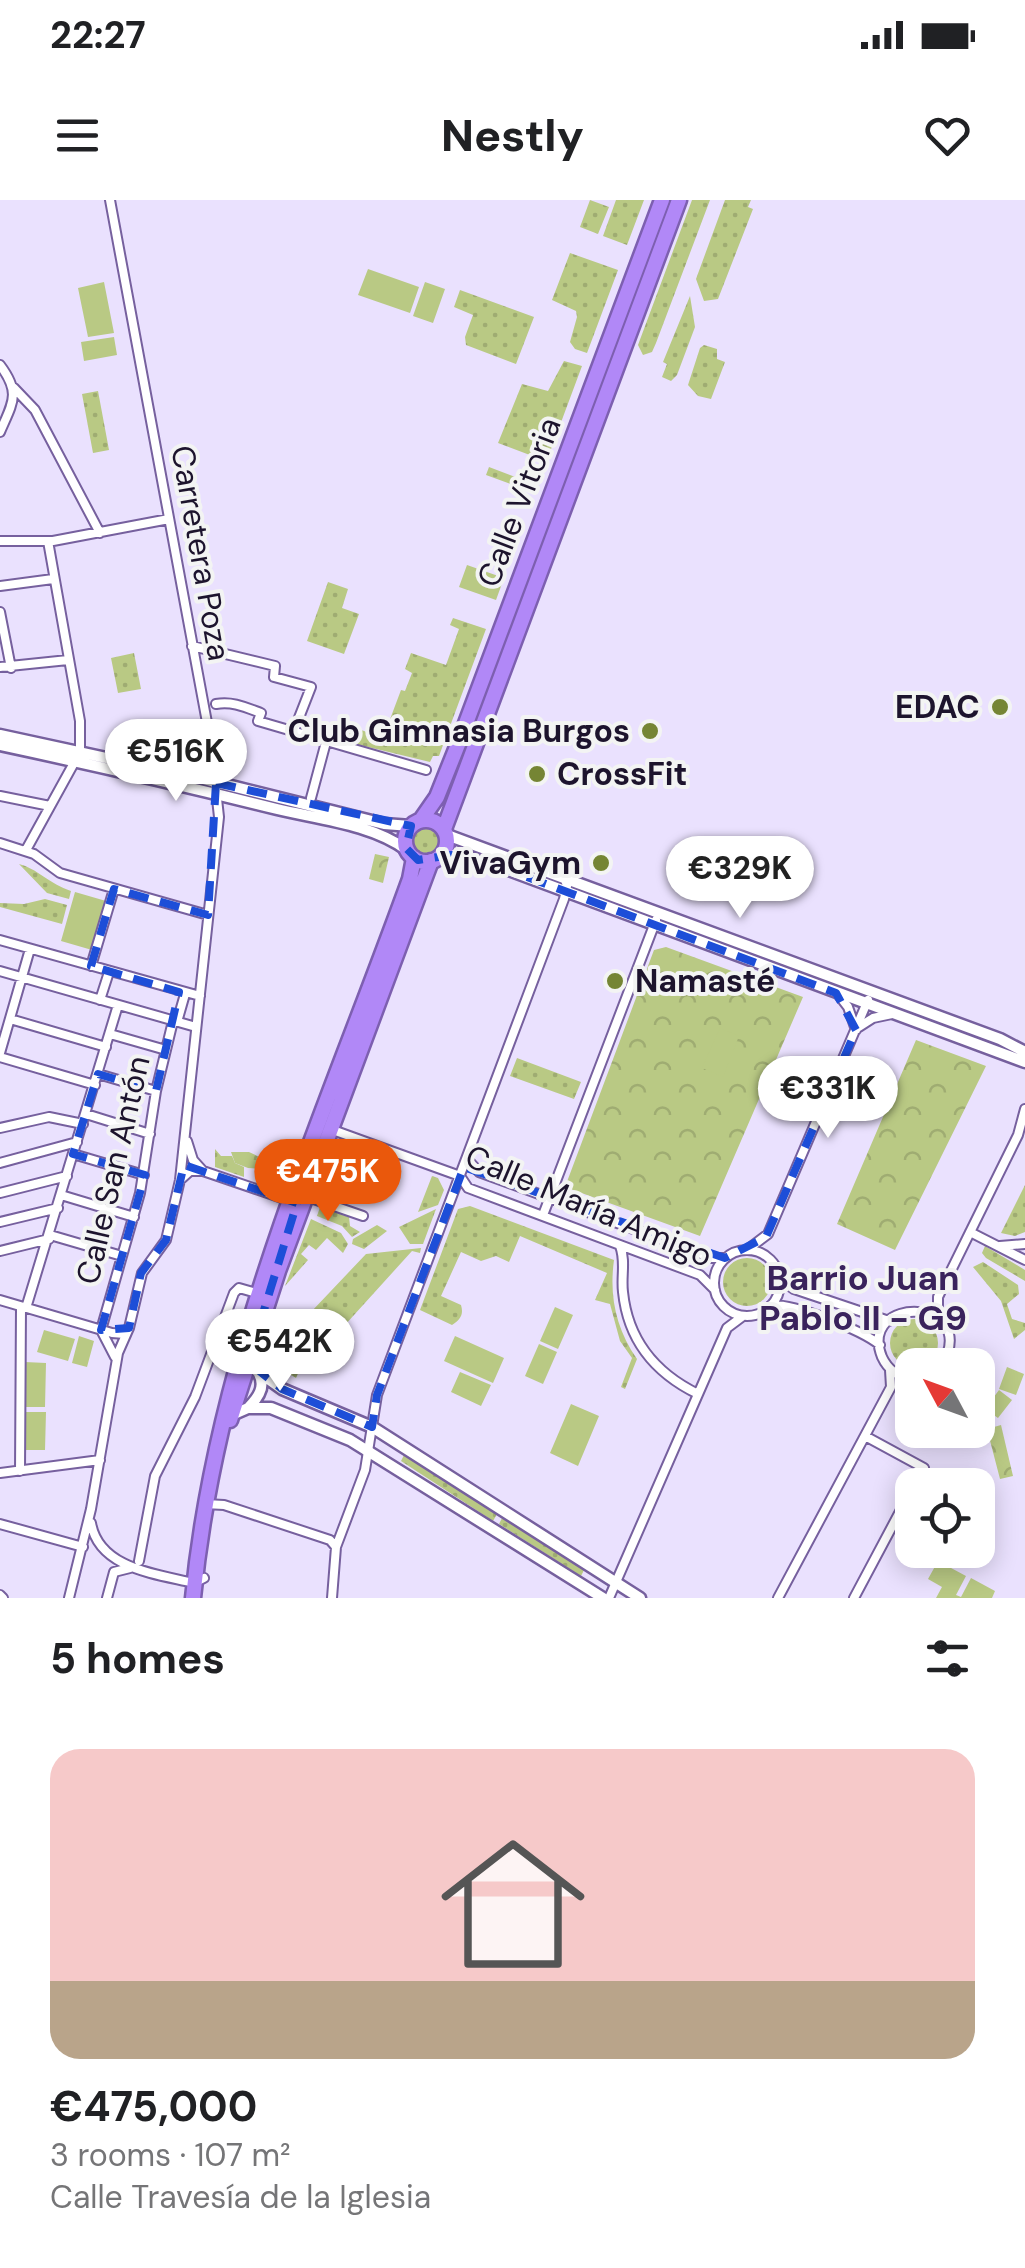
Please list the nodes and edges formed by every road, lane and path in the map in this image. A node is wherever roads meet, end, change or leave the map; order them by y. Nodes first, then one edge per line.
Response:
1 (110, 200) edge
2 (662, 200) edge
3 (675, 200) edge
4 (0, 365) edge
5 (0, 379) edge
6 (12, 384) junction
7 (0, 432) edge
8 (169, 519) junction
9 (100, 533) junction
10 (0, 540) edge
11 (48, 541) junction
12 (53, 578) junction
13 (0, 586) edge
14 (0, 612) edge
15 (192, 646) junction
16 (68, 660) junction
17 (0, 667) edge
18 (11, 668) junction
19 (216, 704) dead end
20 (293, 734) junction
21 (0, 735) edge
22 (326, 742) junction
23 (0, 745) edge
24 (78, 757) junction
25 (426, 770) dead end
26 (217, 788) junction
27 (0, 796) edge
28 (311, 798) dead end
29 (50, 806) junction
30 (416, 823) junction
31 (446, 832) junction
32 (0, 843) edge
33 (26, 850) junction
34 (410, 854) junction
35 (436, 859) junction
36 (564, 876) junction
37 (114, 888) junction
38 (566, 892) junction
39 (659, 912) junction
40 (208, 915) junction
41 (654, 924) junction
42 (0, 940) edge
43 (30, 949) junction
44 (91, 966) junction
45 (806, 967) junction
46 (0, 971) edge
47 (109, 972) junction
48 (22, 978) junction
49 (801, 979) junction
50 (872, 992) junction
51 (836, 993) junction
52 (185, 994) junction
53 (200, 996) junction
54 (100, 1000) junction
55 (866, 1004) junction
56 (118, 1006) junction
57 (892, 1014) junction
58 (937, 1016) junction
59 (10, 1018) junction
60 (174, 1022) junction
61 (932, 1029) junction
62 (856, 1030) junction
63 (196, 1031) junction
64 (110, 1034) junction
65 (106, 1047) junction
66 (166, 1050) junction
67 (1025, 1052) edge
68 (0, 1055) edge
69 (1025, 1062) edge
70 (98, 1074) junction
71 (95, 1085) junction
72 (156, 1091) junction
73 (1025, 1109) edge
74 (84, 1119) junction
75 (1025, 1127) edge
76 (0, 1128) edge
77 (330, 1129) junction
78 (150, 1134) junction
79 (186, 1134) junction
80 (1018, 1135) junction
81 (77, 1142) junction
82 (73, 1154) junction
83 (467, 1159) junction
84 (0, 1162) edge
85 (203, 1171) junction
86 (144, 1175) junction
87 (67, 1176) junction
88 (460, 1176) junction
89 (180, 1180) junction
90 (468, 1188) junction
91 (0, 1193) edge
92 (62, 1195) junction
93 (298, 1198) junction
94 (550, 1198) junction
95 (451, 1200) junction
96 (58, 1208) junction
97 (134, 1216) junction
98 (363, 1216) dead end
99 (543, 1216) junction
100 (0, 1222) edge
101 (970, 1232) junction
102 (49, 1237) junction
103 (766, 1237) junction
104 (1025, 1244) edge
105 (619, 1245) junction
106 (1000, 1246) junction
107 (748, 1250) junction
108 (0, 1251) edge
109 (639, 1252) junction
110 (122, 1256) junction
111 (725, 1258) junction
112 (1025, 1260) edge
113 (624, 1262) junction
114 (773, 1263) junction
115 (780, 1280) junction
116 (715, 1290) junction
117 (254, 1292) dead end
118 (938, 1297) junction
119 (0, 1300) edge
120 (771, 1305) junction
121 (724, 1306) junction
122 (24, 1308) junction
123 (918, 1310) junction
124 (743, 1316) junction
125 (938, 1319) junction
126 (889, 1321) junction
127 (728, 1326) junction
128 (101, 1330) junction
129 (125, 1334) junction
130 (880, 1345) junction
131 (949, 1348) edge
132 (116, 1362) junction
133 (248, 1365) junction
134 (890, 1370) junction
135 (895, 1372) edge
136 (895, 1385) edge
137 (890, 1387) junction
138 (698, 1394) junction
139 (309, 1400) junction
140 (248, 1408) junction
141 (232, 1415) junction
142 (301, 1418) junction
143 (372, 1427) junction
144 (865, 1436) junction
145 (369, 1450) junction
146 (100, 1460) junction
147 (924, 1468) edge
148 (20, 1471) junction
149 (0, 1474) edge
150 (208, 1504) junction
151 (91, 1509) junction
152 (895, 1522) edge
153 (0, 1524) edge
154 (336, 1547) junction
155 (82, 1548) junction
156 (137, 1565) junction
157 (616, 1583) junction
158 (197, 1586) edge
159 (69, 1598) edge
160 (106, 1598) edge
161 (202, 1598) edge
162 (332, 1598) edge
163 (606, 1598) edge
164 (640, 1598) edge
165 (778, 1598) edge
166 (854, 1598) edge

1 - 8 street, Carretera Poza
2 - 30 highway, Calle Vitoria
3 - 31 highway, Calle Vitoria
4 - 6 street
5 - 6 street
6 - 7 street
6 - 9 street
8 - 9 street
8 - 15 street, Carretera Poza
9 - 11 street
10 - 11 street
11 - 12 street
12 - 13 street
12 - 16 street
14 - 18 street
15 - 20 street
15 - 26 street, Carretera Poza
16 - 18 street
16 - 24 street
17 - 18 street
19 - 20 street
20 - 22 street
21 - 24 main road
22 - 25 street
22 - 28 street
23 - 24 main road
24 - 26 main road
24 - 29 street
26 - 30 main road
26 - 34 main road
26 - 40 street, Carretera Poza
27 - 29 street
29 - 33 street
30 - 31 highway
30 - 34 highway
31 - 35 highway
31 - 36 main road
32 - 33 street
33 - 37 street
34 - 35 highway
34 - 93 highway
35 - 38 main road
35 - 77 highway
36 - 38 street
36 - 39 main road
37 - 40 street
37 - 44 street
38 - 41 main road
38 - 83 street
39 - 41 street
39 - 45 main road
40 - 53 street, Carretera Poza
41 - 49 main road
41 - 94 street
42 - 43 street
43 - 44 street
43 - 48 street
44 - 47 street
45 - 49 street
45 - 50 main road
46 - 48 street
47 - 52 street
47 - 54 street
48 - 54 street
48 - 59 street
49 - 51 main road
50 - 55 street
50 - 58 main road
51 - 55 main road
51 - 62 street
52 - 53 street
52 - 60 street, Calle San Antón
53 - 63 street, Carretera Poza
54 - 56 street
55 - 57 main road
55 - 62 street
56 - 60 street
56 - 64 street
57 - 61 main road
57 - 62 street
58 - 61 street
58 - 67 main road
59 - 65 street
59 - 68 street
60 - 63 street
60 - 66 street, Calle San Antón
61 - 69 main road
62 - 103 street
63 - 79 street, Carretera Poza
64 - 65 street
64 - 66 street
65 - 70 street
66 - 72 street, Calle San Antón
68 - 71 street
70 - 71 street
70 - 72 street
71 - 74 street
72 - 78 street, Calle San Antón
73 - 80 street
74 - 76 street
74 - 78 street
74 - 81 street
75 - 80 street
77 - 88 street, Calle María Amigo
77 - 93 highway
78 - 86 street, Calle San Antón
79 - 85 street
79 - 89 street, Carretera Poza
80 - 101 street
81 - 82 street
81 - 84 street
82 - 86 street
82 - 87 street
83 - 88 street
83 - 94 street, Calle María Amigo
85 - 89 street
85 - 93 street
86 - 97 street, Calle San Antón
87 - 91 street
87 - 92 street
88 - 90 street, Calle María Amigo
88 - 95 street
89 - 129 street, Carretera Poza
90 - 95 street
90 - 99 street, Calle María Amigo
92 - 96 street
92 - 97 street
93 - 98 street
93 - 133 highway
93 - 133 highway
94 - 99 street
94 - 111 street, Calle María Amigo
95 - 143 street
96 - 100 street
96 - 102 street
97 - 110 street, Calle San Antón
99 - 105 street, Calle María Amigo
101 - 106 street
101 - 118 street
102 - 108 street
102 - 110 street
102 - 122 street
103 - 107 street
103 - 114 street
104 - 106 street
105 - 109 street, Calle María Amigo
105 - 113 street
106 - 112 street
107 - 111 street
107 - 114 street
109 - 113 street
109 - 116 street, Calle María Amigo
110 - 128 street, Calle San Antón
111 - 116 street
113 - 138 street
114 - 115 street
115 - 120 street
115 - 126 street
116 - 121 street
117 - 156 street
118 - 123 street
118 - 125 street
119 - 122 street
120 - 124 street
120 - 130 street
121 - 124 street
121 - 127 street
122 - 128 street
122 - 148 street
123 - 125 street
123 - 126 street
124 - 127 street
125 - 131 street
126 - 130 street
127 - 138 street
128 - 129 street
128 - 132 street
129 - 132 street, Carretera Poza
130 - 134 street
132 - 146 street, Carretera Poza
133 - 139 main road
133 - 140 main road
133 - 141 highway
133 - 150 highway
134 - 135 street
134 - 137 street
136 - 137 street
137 - 144 street
138 - 157 street
139 - 142 main road
139 - 143 main road
140 - 141 main road
140 - 142 main road
141 - 150 highway
142 - 145 main road
143 - 145 street
143 - 157 main road
144 - 147 street
144 - 165 street
145 - 154 street
145 - 163 main road
146 - 148 street
146 - 151 street, Carretera Poza
148 - 149 street
150 - 154 street
150 - 158 highway
151 - 155 street, Carretera Poza
151 - 156 street
152 - 166 street
153 - 155 street
154 - 162 street
155 - 159 street, Carretera Poza
156 - 158 street
156 - 160 street
157 - 163 street
157 - 164 main road
158 - 161 highway

